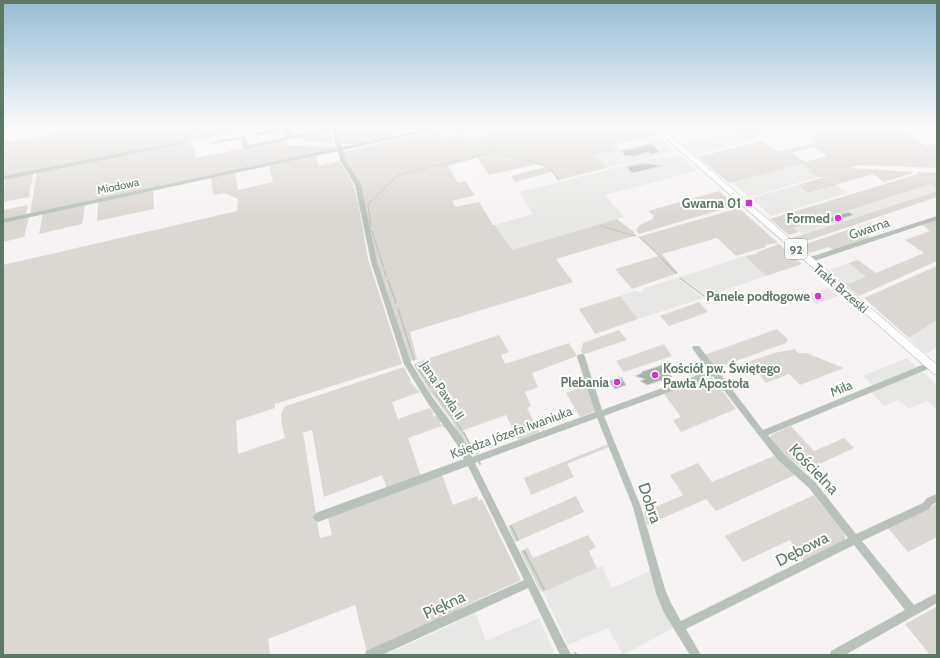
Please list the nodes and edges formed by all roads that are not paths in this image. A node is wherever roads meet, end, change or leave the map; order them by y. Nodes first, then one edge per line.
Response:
1 (111, 157) edge
2 (307, 157) edge
3 (343, 157) edge
4 (690, 157) edge
5 (3, 178) edge
6 (937, 218) edge
7 (3, 221) edge
8 (809, 260) junction
9 (696, 348) dead end
10 (581, 357) dead end
11 (930, 365) junction
12 (937, 371) edge
13 (714, 372) junction
14 (599, 413) junction
15 (762, 434) junction
16 (469, 461) junction
17 (937, 498) edge
18 (318, 518) dead end
19 (855, 539) junction
20 (530, 582) junction
21 (937, 598) edge
22 (912, 611) junction
23 (680, 627) junction
24 (563, 654) edge
25 (370, 655) edge
26 (696, 655) edge
27 (835, 655) edge

1 - 5 street
2 - 7 street, Miodowa
3 - 16 street, Jana Pawła II
4 - 8 main road, Trakt Brzeski / 92
6 - 8 street, Gwarna
8 - 11 main road, Trakt Brzeski / 92
9 - 13 street, Kościelna
10 - 14 street, Dobra
11 - 12 main road, Trakt Brzeski / 92
11 - 15 street, Miła
13 - 14 street, Księdza Józefa Iwaniuka
13 - 15 street, Kościelna
14 - 16 street, Księdza Józefa Iwaniuka
14 - 23 street, Dobra
15 - 19 street, Kościelna
16 - 18 street, Księdza Józefa Iwaniuka
16 - 20 street, Jana Pawła II
17 - 19 street, Dębowa
19 - 22 street, Kościelna
19 - 23 street, Dębowa
20 - 24 street, Jana Pawła II
20 - 25 street, Piękna
21 - 22 street
22 - 27 street
23 - 26 street, Dobra

